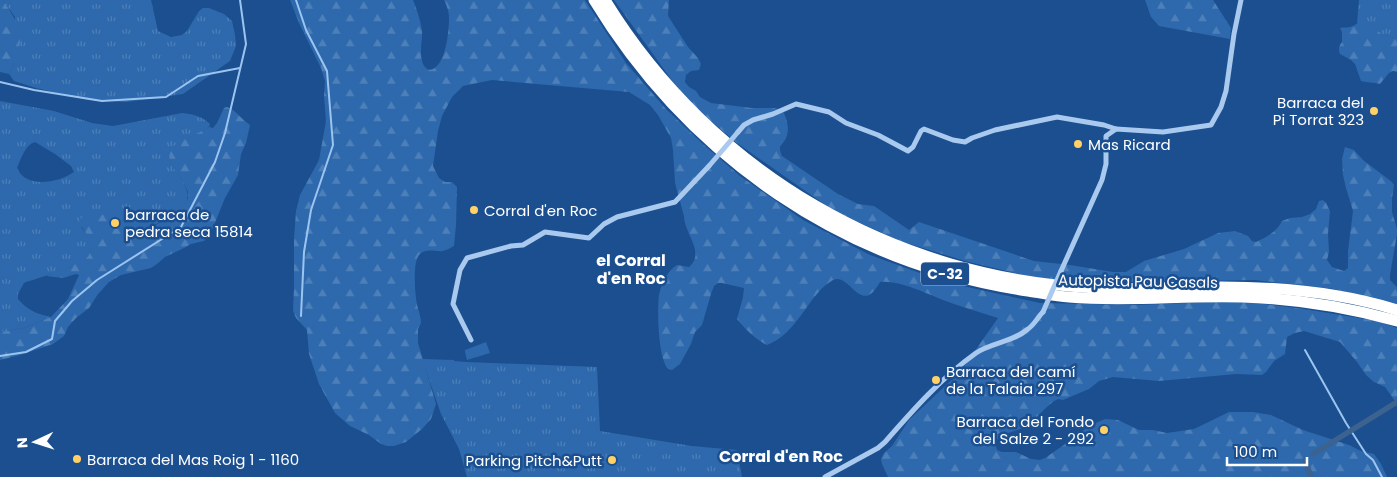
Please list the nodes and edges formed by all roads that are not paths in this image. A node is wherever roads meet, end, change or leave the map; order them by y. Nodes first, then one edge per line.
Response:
1 (594, 0) edge
2 (606, 0) edge
3 (1241, 0) edge
4 (1116, 129) junction
5 (1397, 310) edge
6 (1397, 321) edge
7 (471, 340) dead end
8 (825, 477) edge

1 - 6 highway, Autopista Pau Casals / C-32
2 - 5 highway, Autopista Pau Casals / C-32
3 - 4 street
4 - 7 street, bridge
4 - 8 street, bridge

